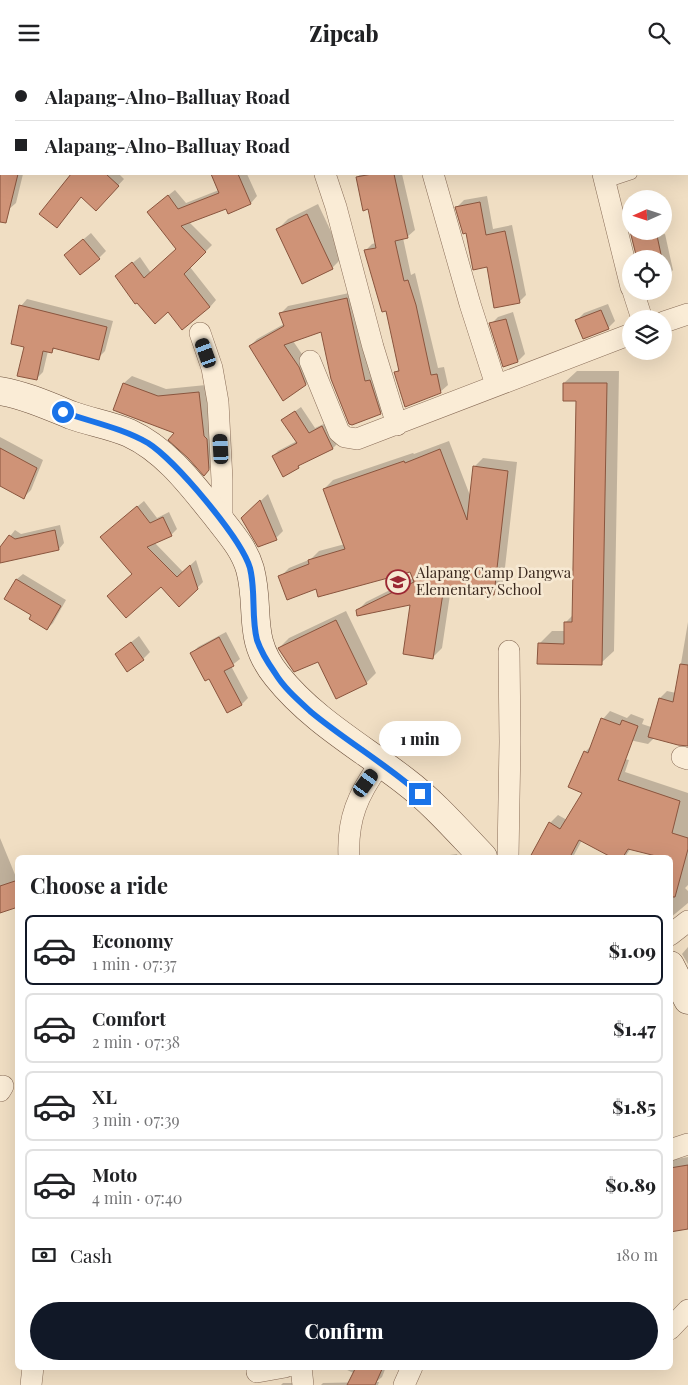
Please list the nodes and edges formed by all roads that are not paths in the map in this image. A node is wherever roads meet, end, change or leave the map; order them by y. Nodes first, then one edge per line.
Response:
1 (325, 175) edge
2 (433, 175) edge
3 (625, 175) edge
4 (604, 178) edge
5 (622, 251) edge
6 (688, 314) edge
7 (672, 319) edge
8 (200, 333) dead end
9 (622, 337) edge
10 (310, 361) dead end
11 (496, 385) junction
12 (0, 391) edge
13 (397, 425) junction
14 (222, 523) junction
15 (509, 651) dead end
16 (380, 764) junction
17 (349, 855) edge
18 (481, 855) edge
19 (508, 855) edge
20 (688, 921) edge
21 (673, 933) edge
22 (673, 971) edge
23 (688, 1000) edge
24 (688, 1144) edge
25 (673, 1149) edge
26 (688, 1310) edge
27 (673, 1326) edge
28 (33, 1370) edge
29 (274, 1370) edge
30 (301, 1370) edge
31 (412, 1370) edge
32 (414, 1370) edge
33 (257, 1375) edge
34 (31, 1385) edge
35 (303, 1385) edge
36 (404, 1385) edge
37 (417, 1385) edge

1 - 13 street
2 - 11 street
3 - 4 lane
4 - 5 street
6 - 7 street
8 - 14 street
9 - 11 street
10 - 13 street
11 - 13 street
12 - 14 main road
14 - 16 main road
15 - 19 street
16 - 17 street
16 - 18 main road
20 - 21 street
22 - 23 main road
24 - 25 street
26 - 27 street
28 - 34 street
29 - 33 street
30 - 35 street
31 - 36 street
32 - 37 street

